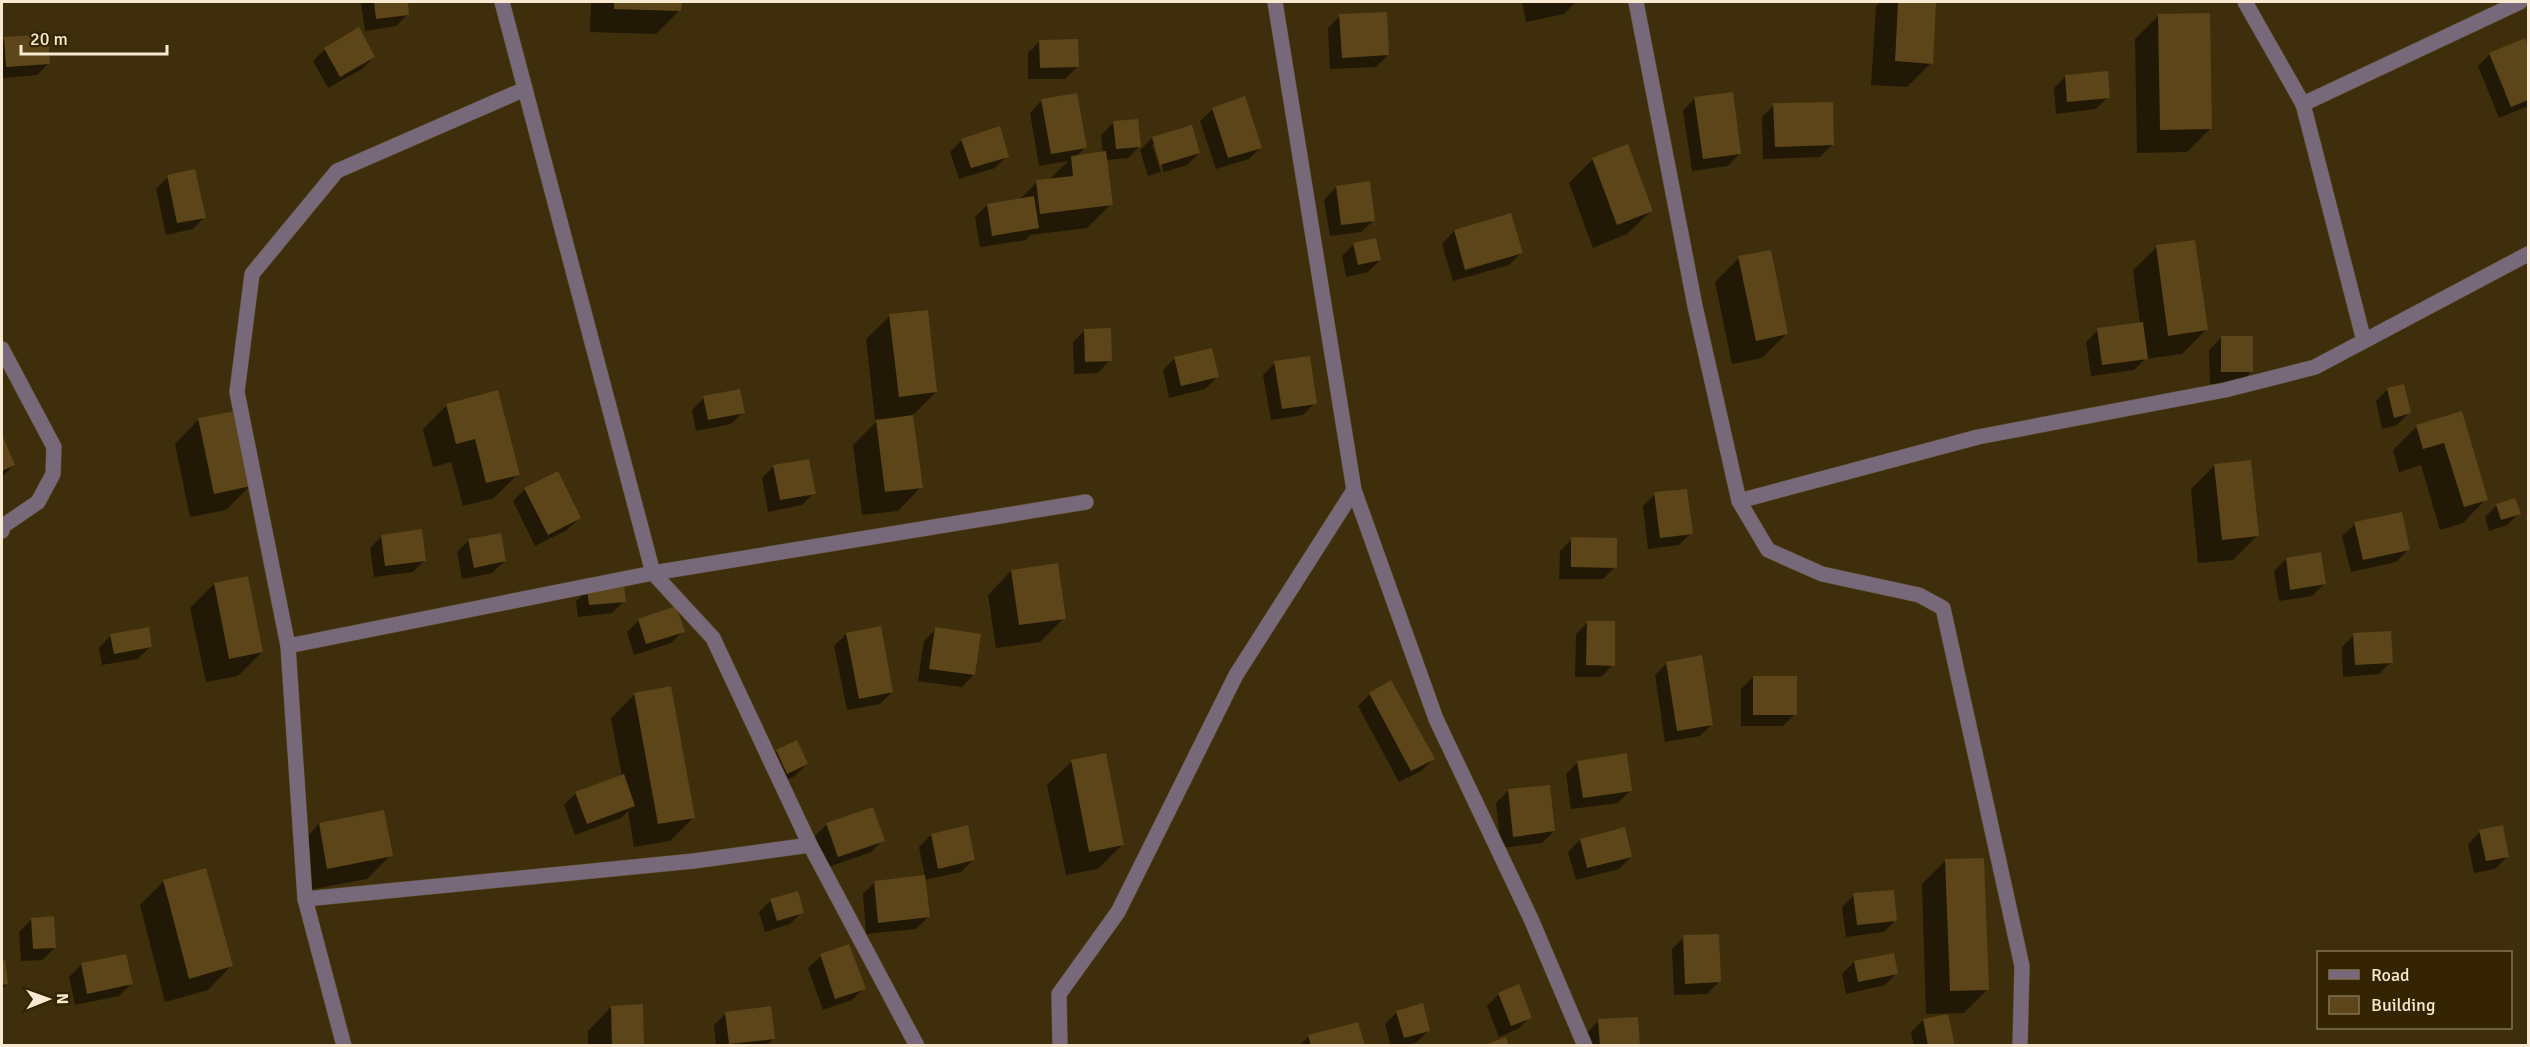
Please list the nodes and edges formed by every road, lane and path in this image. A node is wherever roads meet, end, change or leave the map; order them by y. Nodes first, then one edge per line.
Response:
1 (502, 2) edge
2 (1275, 2) edge
3 (1636, 2) edge
4 (2245, 2) edge
5 (2520, 2) edge
6 (525, 89) junction
7 (2303, 104) junction
8 (2529, 254) edge
9 (2364, 341) junction
10 (2, 349) edge
11 (1354, 490) junction
12 (1739, 501) junction
13 (1086, 502) dead end
14 (2, 531) edge
15 (653, 573) junction
16 (288, 646) junction
17 (810, 845) junction
18 (305, 899) junction
19 (344, 1046) edge
20 (916, 1046) edge
21 (1060, 1046) edge
22 (1585, 1046) edge
23 (2020, 1046) edge

1 - 6 street
2 - 11 street
3 - 12 street
4 - 7 street
5 - 7 street
6 - 15 street
6 - 16 street
7 - 9 street
8 - 9 street
9 - 12 street
10 - 14 street
11 - 21 street
11 - 22 street
12 - 23 street
13 - 15 street
15 - 16 street
15 - 17 street
16 - 18 street
17 - 18 street
17 - 20 street
18 - 19 street

